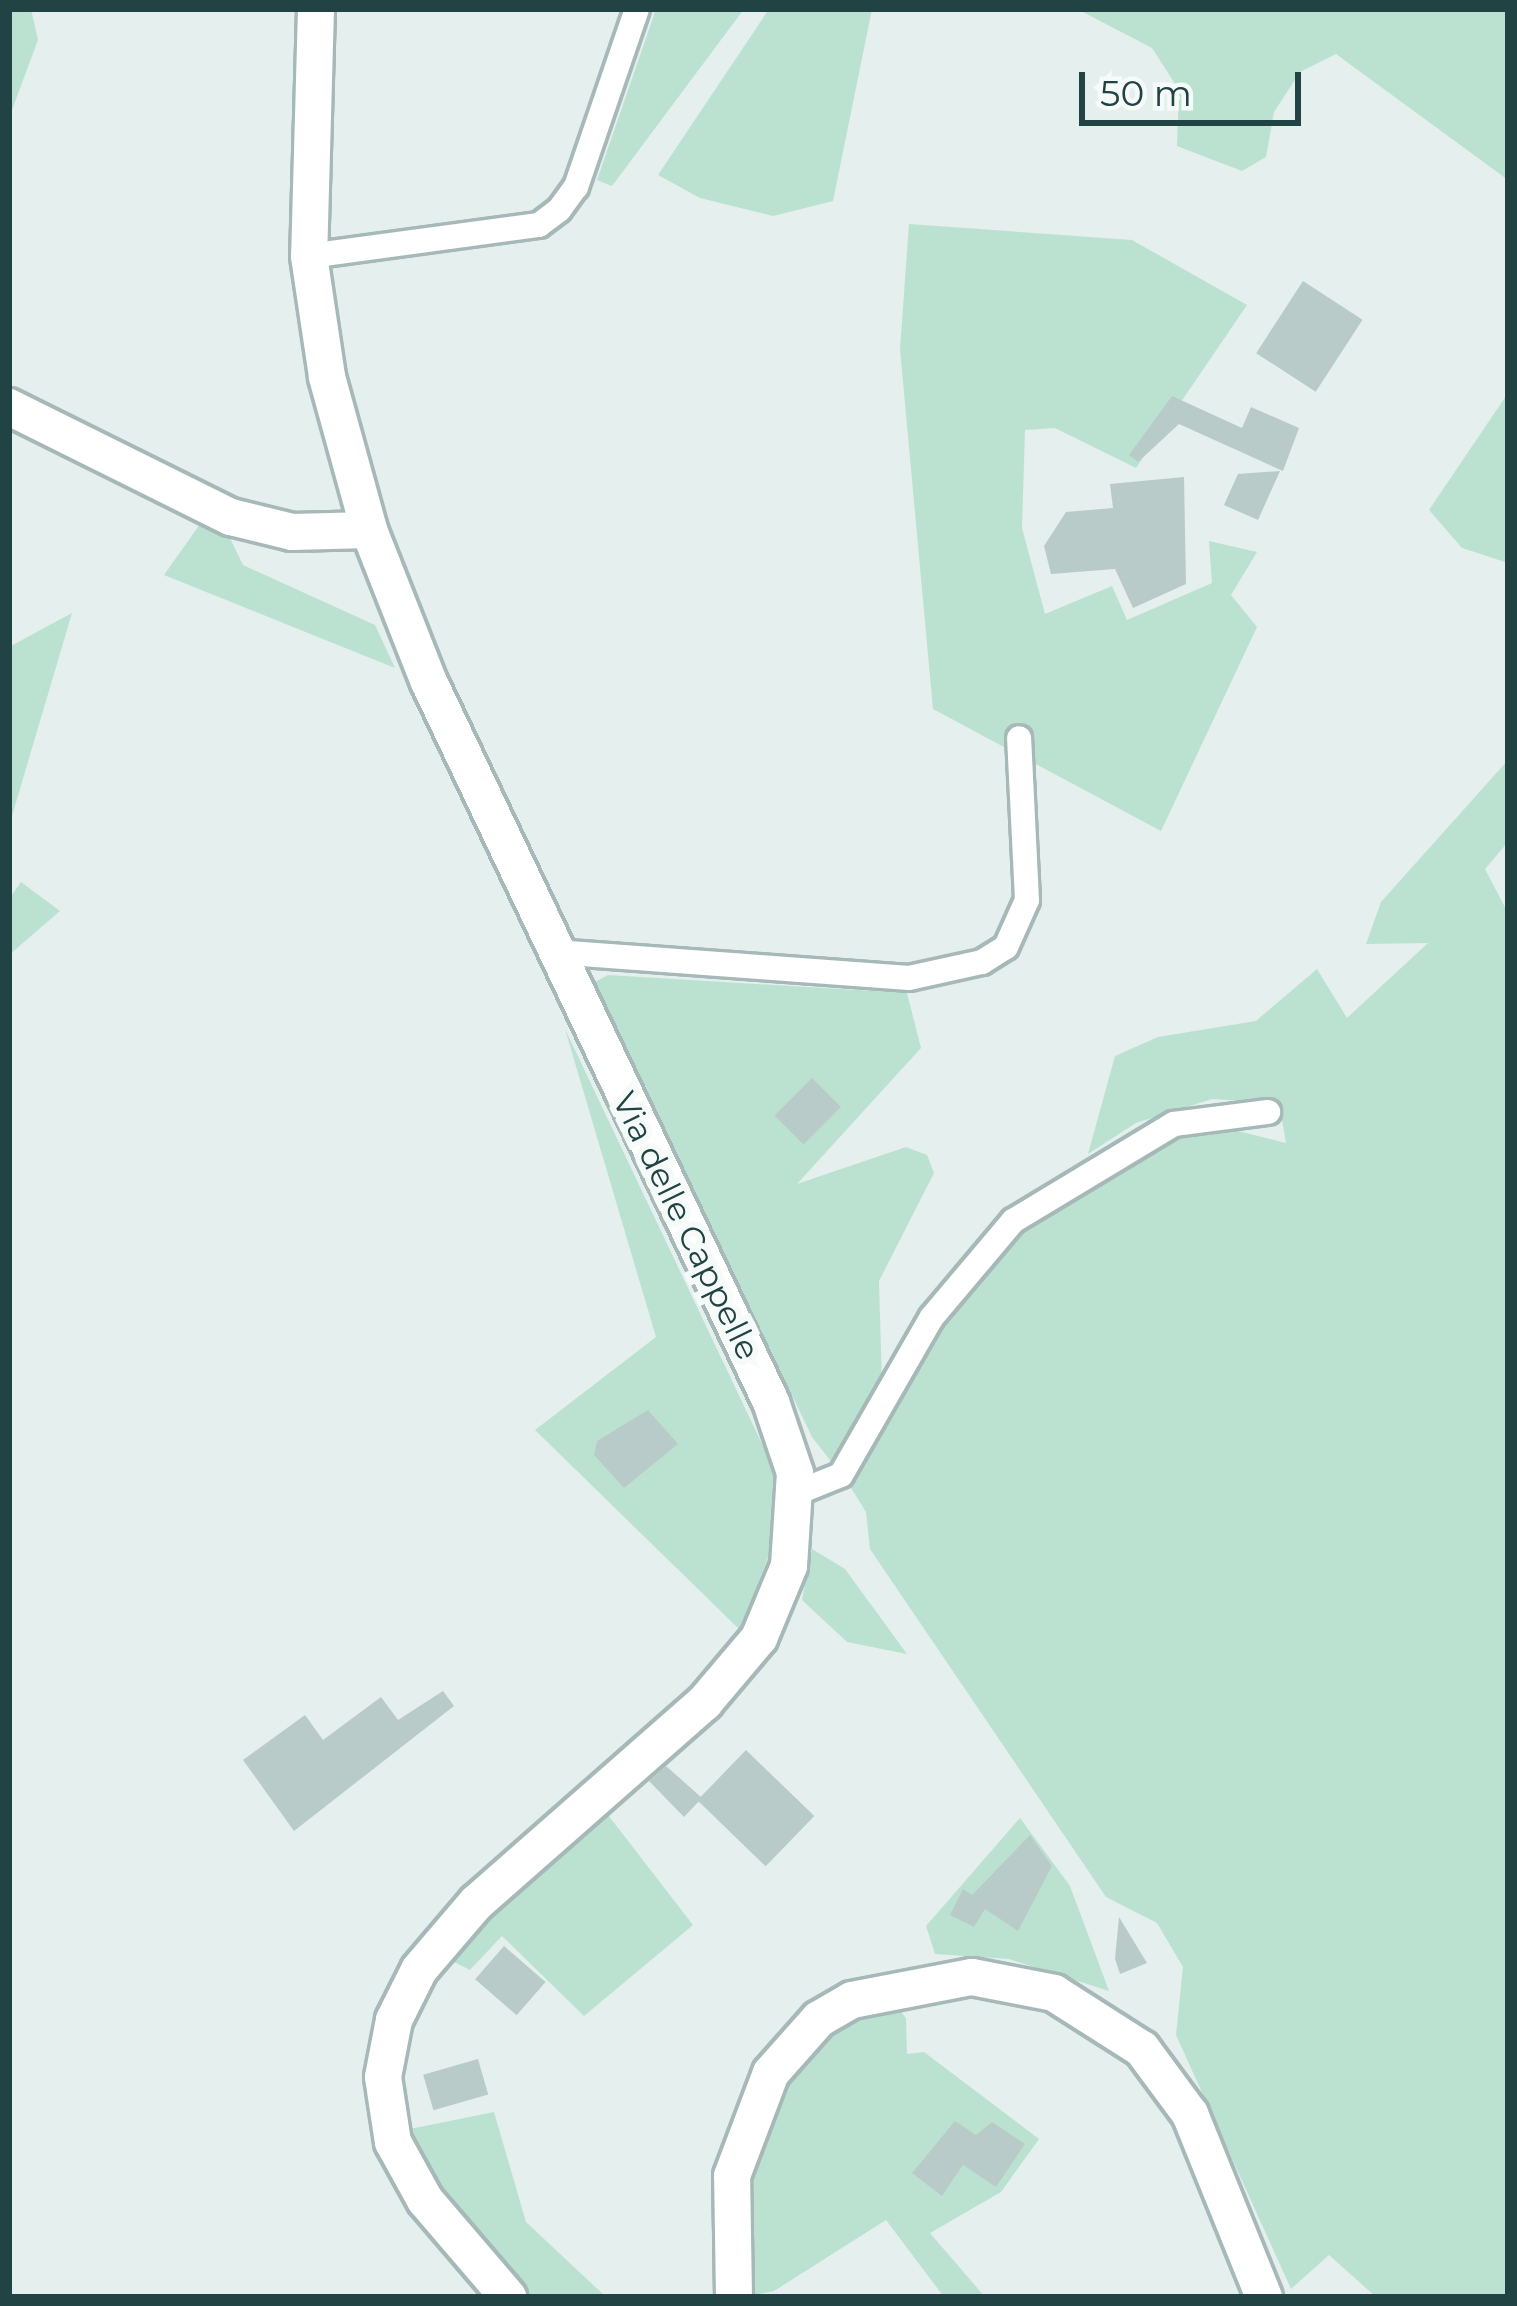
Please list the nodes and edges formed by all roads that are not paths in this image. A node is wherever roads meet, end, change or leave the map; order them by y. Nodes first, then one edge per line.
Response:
1 (316, 9) edge
2 (638, 9) edge
3 (309, 256) junction
4 (9, 406) edge
5 (369, 530) junction
6 (1019, 738) dead end
7 (555, 952) junction
8 (1268, 1112) dead end
9 (796, 1493) junction
10 (508, 2297) edge
11 (734, 2297) edge
12 (1264, 2297) edge

1 - 3 main road, Via delle Cappelle
2 - 3 street
3 - 5 main road, Via delle Cappelle
4 - 5 main road
5 - 7 main road, Via delle Cappelle
6 - 7 street
7 - 9 main road, Via delle Cappelle
8 - 9 street
9 - 10 main road, Via delle Cappelle
11 - 12 main road

